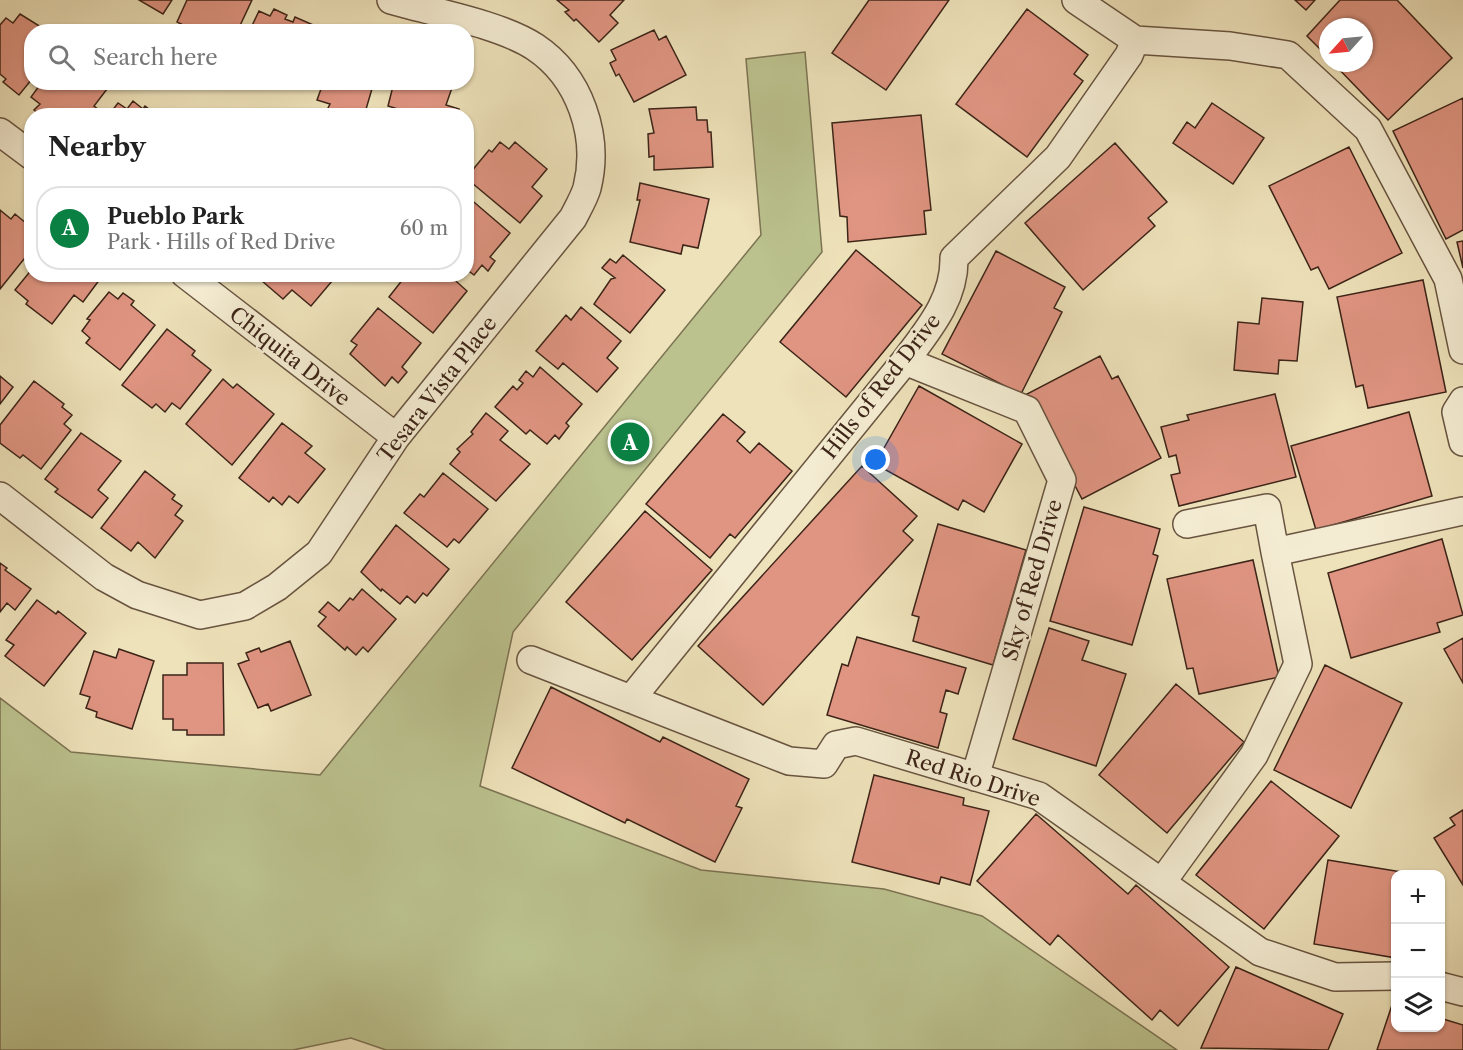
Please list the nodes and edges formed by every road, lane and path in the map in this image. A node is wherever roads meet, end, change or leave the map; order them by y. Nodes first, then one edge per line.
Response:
1 (391, 0) edge
2 (1076, 0) edge
3 (1135, 40) junction
4 (0, 132) edge
5 (24, 150) edge
6 (195, 282) edge
7 (1463, 350) edge
8 (905, 361) junction
9 (1463, 401) edge
10 (396, 437) junction
11 (1463, 442) edge
12 (0, 496) edge
13 (1463, 511) edge
14 (1188, 524) dead end
15 (1275, 552) junction
16 (531, 660) dead end
17 (631, 699) junction
18 (975, 777) junction
19 (1162, 882) junction
20 (1391, 976) edge
21 (1445, 988) edge
22 (1463, 993) edge

1 - 10 street, Tesara Vista Place
2 - 3 street
3 - 7 street
3 - 8 street, Hills of Red Drive
4 - 5 street
6 - 10 street, Chiquita Drive
8 - 17 street, Hills of Red Drive
8 - 18 street, Sky of Red Drive
9 - 11 street
10 - 12 street, Tesara Vista Place
13 - 15 street
14 - 15 street
15 - 19 street
16 - 17 street, Red Rio Drive
17 - 18 street, Red Rio Drive
18 - 19 street, Red Rio Drive
19 - 20 street, Red Rio Drive
21 - 22 street

